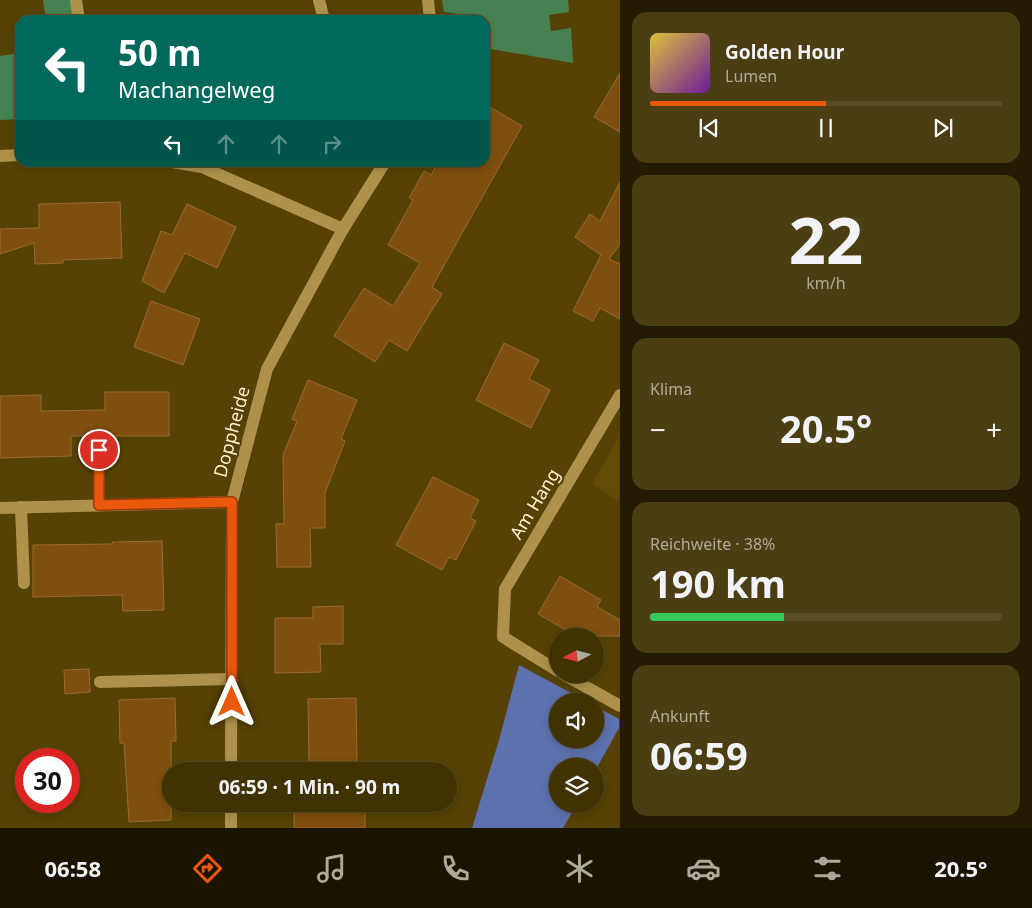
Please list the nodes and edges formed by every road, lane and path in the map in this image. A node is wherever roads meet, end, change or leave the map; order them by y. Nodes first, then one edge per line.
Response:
1 (76, 0) edge
2 (319, 0) edge
3 (428, 0) edge
4 (78, 15) edge
5 (323, 15) edge
6 (430, 15) edge
7 (15, 155) edge
8 (0, 156) edge
9 (202, 167) edge
10 (382, 167) edge
11 (344, 229) junction
12 (620, 395) edge
13 (99, 450) dead end
14 (232, 502) junction
15 (99, 505) junction
16 (21, 507) junction
17 (0, 508) edge
18 (24, 583) dead end
19 (549, 665) edge
20 (232, 679) junction
21 (100, 682) dead end
22 (579, 683) edge
23 (620, 706) edge
24 (231, 762) edge
25 (231, 812) edge
26 (231, 828) edge

1 - 4 street
2 - 5 street
3 - 6 street
7 - 8 street
9 - 11 street
10 - 11 street, Doppheide
11 - 14 street, Doppheide
12 - 19 street, Am Hang
13 - 15 street
14 - 15 street
14 - 20 street, Doppheide
15 - 16 street
16 - 17 street
16 - 18 street
20 - 21 street
20 - 24 street, Doppheide
22 - 23 street
25 - 26 street

